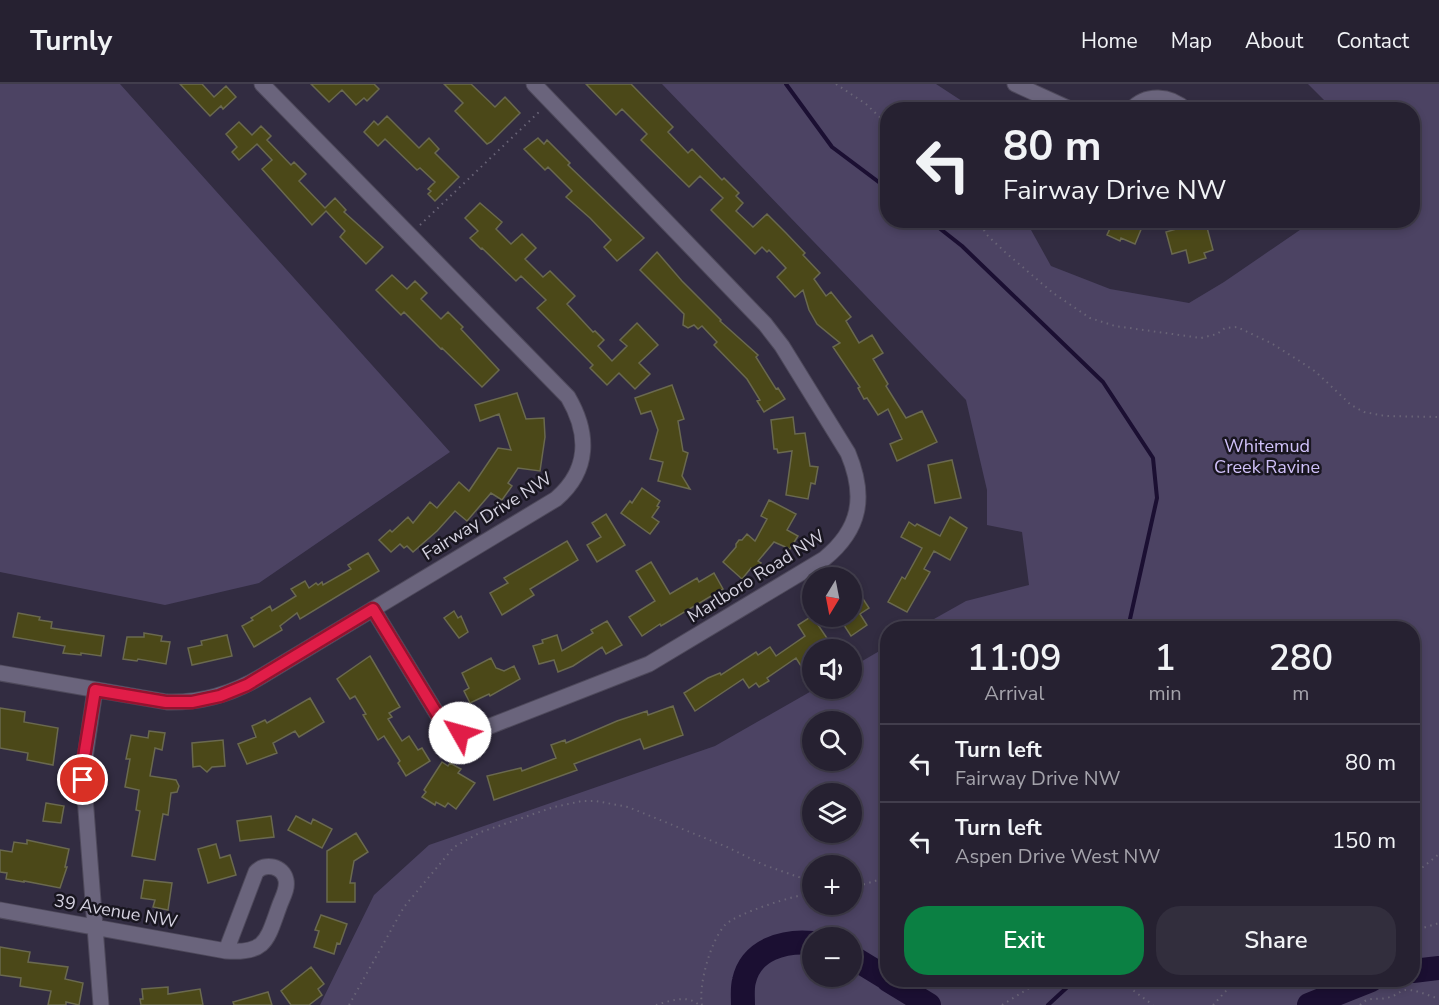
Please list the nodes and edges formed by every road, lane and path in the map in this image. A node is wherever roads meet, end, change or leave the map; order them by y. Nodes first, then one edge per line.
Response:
1 (262, 84) edge
2 (534, 84) edge
3 (836, 84) edge
4 (1015, 84) edge
5 (550, 101) junction
6 (1054, 102) edge
7 (1141, 102) edge
8 (1175, 102) edge
9 (880, 117) edge
10 (418, 227) dead end
11 (984, 228) edge
12 (1439, 417) edge
13 (373, 609) junction
14 (0, 673) edge
15 (95, 690) junction
16 (1439, 854) edge
17 (1420, 869) edge
18 (802, 878) edge
19 (880, 879) edge
20 (862, 885) edge
21 (802, 895) edge
22 (0, 910) edge
23 (1439, 923) edge
24 (95, 927) junction
25 (1420, 930) edge
26 (226, 951) junction
27 (1031, 987) edge
28 (1129, 987) edge
29 (1230, 987) edge
30 (1439, 998) edge
31 (101, 1005) edge
32 (349, 1005) edge
33 (656, 1005) edge
34 (700, 1005) edge
35 (1002, 1005) edge
36 (1153, 1005) edge
37 (1213, 1005) edge
38 (1360, 1005) edge

1 - 13 street, Fairway Drive NW
2 - 5 street, Marlboro Road NW
3 - 9 path
4 - 6 street
5 - 10 path
5 - 13 street, Marlboro Road NW
7 - 8 street
11 - 12 path
13 - 15 street, Fairway Drive NW
14 - 15 street, Fairway Drive NW
15 - 24 street
16 - 17 path
18 - 32 path
19 - 20 path
21 - 34 path
22 - 24 street, 39 Avenue NW
23 - 25 path
24 - 26 street, 39 Avenue NW
24 - 31 street
26 - 26 street, 39 Avenue NW
27 - 35 path
28 - 36 path
29 - 37 path
30 - 38 path
33 - 34 path

